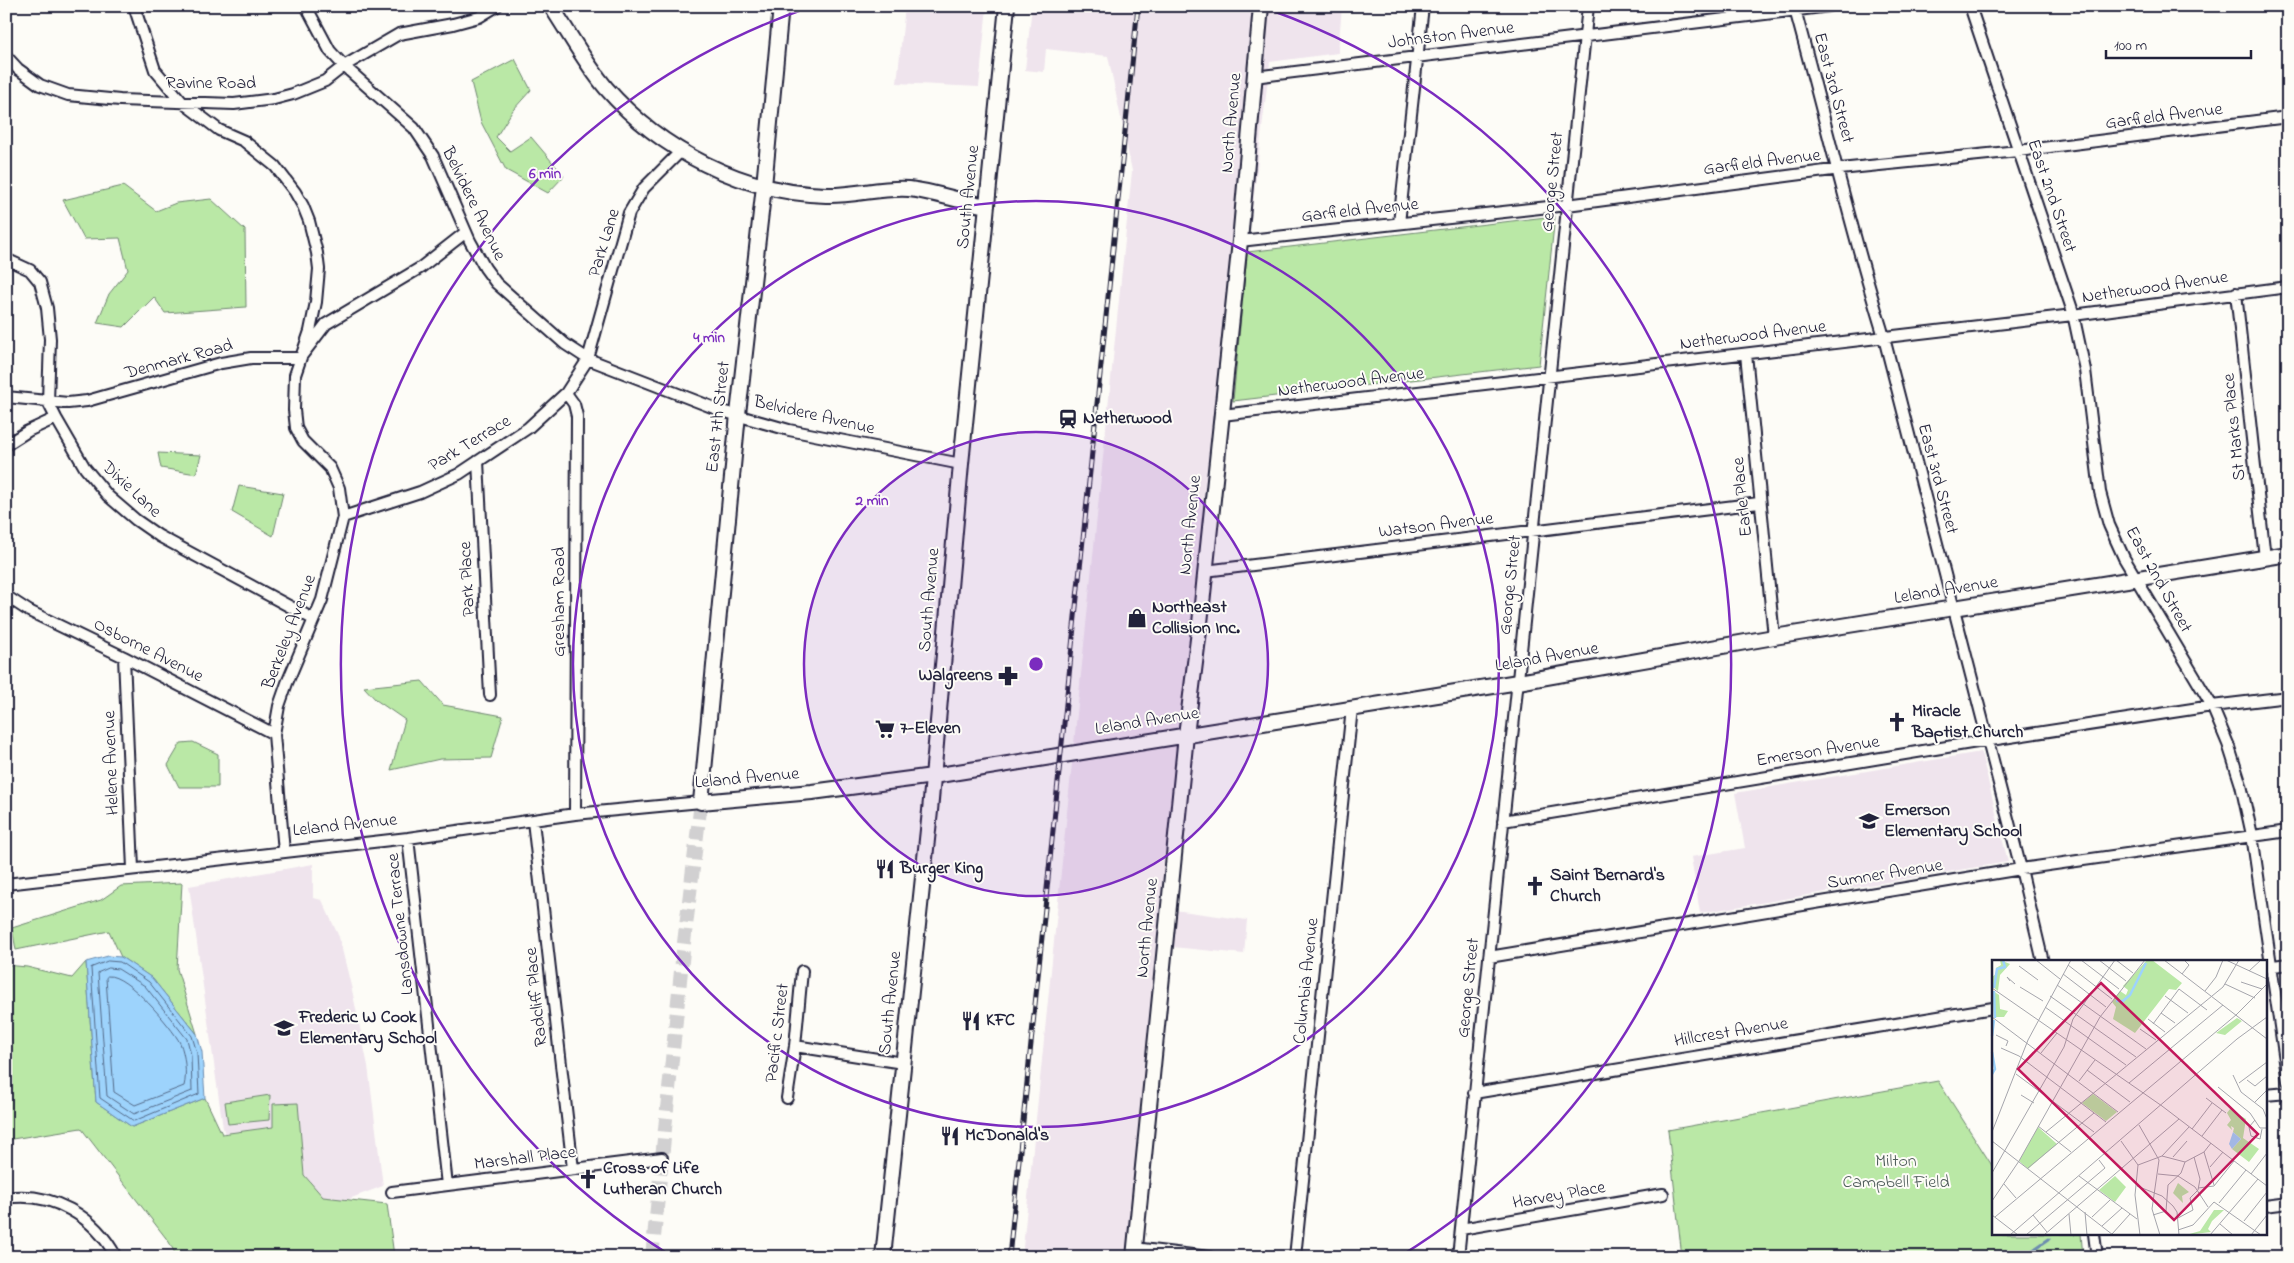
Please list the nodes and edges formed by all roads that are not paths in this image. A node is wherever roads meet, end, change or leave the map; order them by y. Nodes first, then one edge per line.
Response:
1 (134, 6) edge
2 (306, 6) edge
3 (497, 6) edge
4 (551, 6) edge
5 (781, 6) edge
6 (1007, 6) edge
7 (1261, 6) edge
8 (1422, 6) edge
9 (1588, 6) edge
10 (1830, 6) edge
11 (1970, 6) edge
12 (1795, 8) edge
13 (1584, 36) junction
14 (6, 56) edge
15 (1417, 57) junction
16 (344, 66) junction
17 (1254, 77) junction
18 (182, 102) junction
19 (2288, 118) edge
20 (681, 151) junction
21 (2018, 151) junction
22 (1838, 170) junction
23 (764, 186) junction
24 (1567, 205) junction
25 (987, 206) junction
26 (1399, 223) junction
27 (466, 232) junction
28 (1240, 241) junction
29 (6, 259) edge
30 (2288, 287) edge
31 (2236, 293) junction
32 (2073, 315) junction
33 (1883, 338) junction
34 (1746, 354) junction
35 (300, 358) junction
36 (588, 359) junction
37 (1551, 375) junction
38 (566, 393) junction
39 (6, 397) edge
40 (48, 402) junction
41 (738, 414) junction
42 (1222, 415) junction
43 (56, 418) junction
44 (6, 445) edge
45 (478, 461) junction
46 (961, 464) junction
47 (1759, 503) junction
48 (343, 517) junction
49 (1533, 531) junction
50 (2288, 554) edge
51 (2265, 558) junction
52 (1205, 571) junction
53 (2136, 579) junction
54 (6, 596) edge
55 (1954, 608) junction
56 (314, 619) junction
57 (1774, 637) junction
58 (124, 657) junction
59 (1518, 682) junction
60 (490, 695) dead end
61 (2288, 698) edge
62 (2212, 706) junction
63 (1352, 708) junction
64 (274, 734) junction
65 (1186, 735) junction
66 (1987, 741) junction
67 (933, 776) junction
68 (701, 802) junction
69 (575, 814) junction
70 (534, 821) junction
71 (1503, 821) junction
72 (2288, 831) edge
73 (2252, 835) junction
74 (408, 838) junction
75 (284, 852) junction
76 (133, 869) junction
77 (2021, 869) junction
78 (6, 884) edge
79 (1489, 957) junction
80 (2043, 960) edge
81 (2288, 964) edge
82 (2268, 967) edge
83 (802, 971) dead end
84 (1992, 1008) edge
85 (795, 1046) junction
86 (903, 1063) junction
87 (2288, 1081) edge
88 (1474, 1092) junction
89 (2288, 1093) edge
90 (2266, 1095) edge
91 (787, 1098) dead end
92 (662, 1158) dead end
93 (573, 1169) junction
94 (447, 1185) junction
95 (392, 1192) dead end
96 (1663, 1194) dead end
97 (6, 1198) edge
98 (2288, 1203) edge
99 (2266, 1206) edge
100 (1461, 1229) junction
101 (2094, 1236) edge
102 (1134, 1252) edge
103 (116, 1257) edge
104 (883, 1257) edge
105 (1208, 1257) edge
106 (1295, 1257) edge
107 (1458, 1257) edge
108 (2097, 1257) edge

1 - 18 street, Berkeley Avenue
2 - 16 street, Belvidere Avenue
3 - 16 street, Ravine Road
4 - 20 street
5 - 23 street, East 7th Street
6 - 25 street, South Avenue
7 - 17 street, North Avenue
8 - 15 street
9 - 13 street, George Street
10 - 12 street, Johnston Avenue
11 - 21 street, East 2nd Street
12 - 13 street, Johnston Avenue
12 - 22 street, East 3rd Street
13 - 15 street, Johnston Avenue
13 - 24 street, George Street
14 - 18 street, Ravine Road
15 - 17 street, Johnston Avenue
15 - 26 street
16 - 18 street, Ravine Road
16 - 27 street, Belvidere Avenue
17 - 28 street, North Avenue
18 - 35 street, Berkeley Avenue
19 - 21 street, Garfield Avenue
20 - 23 street
20 - 36 street, Park Lane
21 - 22 street, Garfield Avenue
21 - 32 street, East 2nd Street
22 - 24 street, Garfield Avenue
22 - 33 street, East 3rd Street
23 - 25 street
23 - 41 street, East 7th Street
24 - 26 street, Garfield Avenue
24 - 37 street, George Street
25 - 46 street, South Avenue
26 - 28 street, Garfield Avenue
27 - 35 street
27 - 36 street, Belvidere Avenue
28 - 42 street, North Avenue
29 - 40 street, Dixie Lane
30 - 31 street, Netherwood Avenue
31 - 32 street, Netherwood Avenue
31 - 51 street, St Marks Place
32 - 33 street, Netherwood Avenue
32 - 53 street, East 2nd Street
33 - 34 street, Netherwood Avenue
33 - 55 street, East 3rd Street
34 - 37 street, Netherwood Avenue
34 - 47 street, Earle Place
35 - 40 street, Denmark Road
35 - 48 street, Berkeley Avenue
36 - 38 street, Park Terrace
36 - 41 street, Belvidere Avenue
37 - 42 street, Netherwood Avenue
37 - 49 street, George Street
38 - 45 street, Park Terrace
38 - 69 street, Gresham Road
39 - 40 street, Denmark Road
40 - 43 street, Dixie Lane
41 - 46 street, Belvidere Avenue
41 - 68 street, East 7th Street
42 - 52 street, North Avenue
43 - 44 street
43 - 56 street, Dixie Lane
45 - 48 street, Park Terrace
45 - 60 street, Park Place
46 - 67 street, South Avenue
47 - 49 street, Watson Avenue
47 - 57 street, Earle Place
48 - 56 street, Berkeley Avenue
49 - 52 street, Watson Avenue
49 - 59 street, George Street
50 - 51 street, Leland Avenue
51 - 53 street, Leland Avenue
52 - 65 street, North Avenue
53 - 55 street, Leland Avenue
53 - 62 street, East 2nd Street
54 - 58 street, Osborne Avenue
55 - 57 street, Leland Avenue
55 - 66 street, East 3rd Street
56 - 64 street, Berkeley Avenue
57 - 59 street, Leland Avenue
58 - 64 street, Osborne Avenue
58 - 76 street, Helene Avenue
59 - 63 street, Leland Avenue
59 - 71 street, George Street
61 - 62 street, Emerson Avenue
62 - 66 street, Emerson Avenue
62 - 73 street, East 2nd Street
63 - 65 street, Leland Avenue
63 - 106 street, Columbia Avenue
64 - 75 street, Berkeley Avenue
65 - 67 street, Leland Avenue
65 - 102 street, North Avenue
66 - 71 street, Emerson Avenue
66 - 77 street, East 3rd Street
67 - 68 street, Leland Avenue
67 - 86 street, South Avenue
68 - 69 street, Leland Avenue
69 - 70 street, Leland Avenue
70 - 74 street, Leland Avenue
70 - 93 street, Radcliff Place
71 - 79 street, George Street
72 - 73 street, Sumner Avenue
73 - 77 street, Sumner Avenue
73 - 82 street, East 2nd Street
74 - 75 street, Leland Avenue
74 - 94 street, Lansdowne Terrace
75 - 76 street, Leland Avenue
76 - 78 street, Leland Avenue
77 - 79 street, Sumner Avenue
77 - 80 street, East 3rd Street
79 - 88 street, George Street
81 - 82 street
82 - 87 street, East 2nd Street
83 - 85 street, Pacific Street
84 - 88 street, Hillcrest Avenue
85 - 86 street
85 - 91 street, Pacific Street
86 - 104 street, South Avenue
88 - 100 street, George Street
89 - 90 street
92 - 93 street, Marshall Place
93 - 94 street, Marshall Place
94 - 95 street, Marshall Place
96 - 100 street, Harvey Place
97 - 103 street
98 - 99 street
100 - 107 street, George Street
101 - 108 street
102 - 105 street

